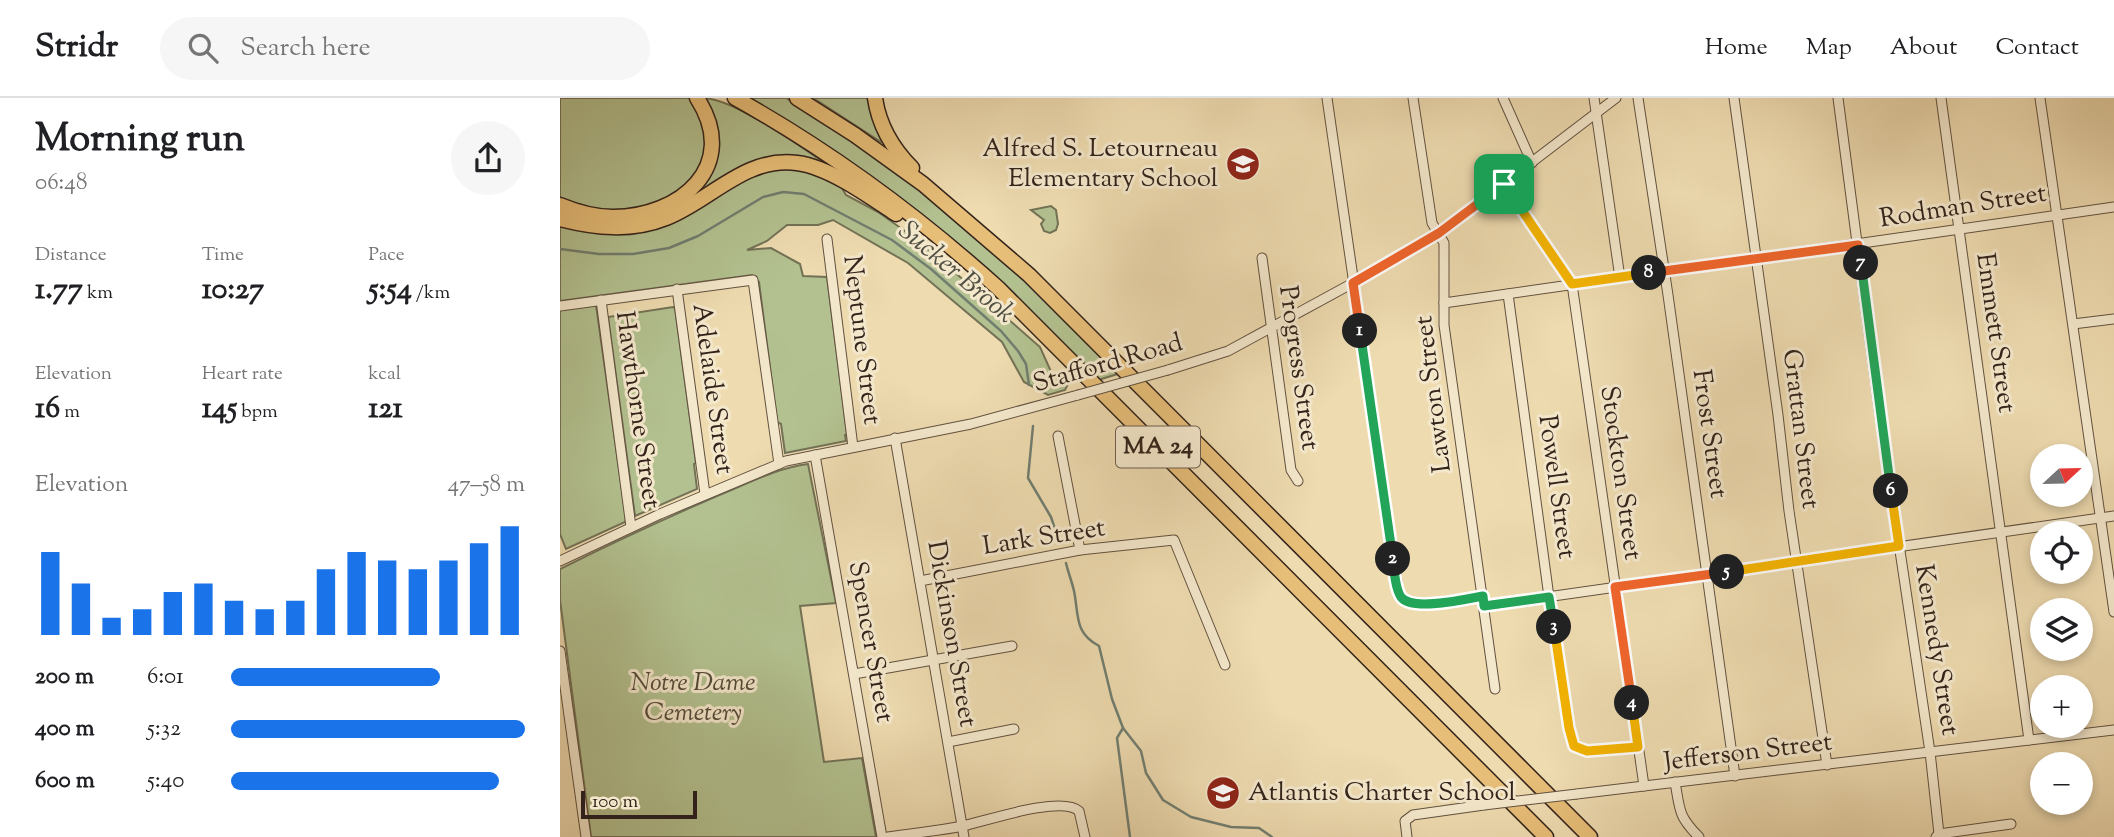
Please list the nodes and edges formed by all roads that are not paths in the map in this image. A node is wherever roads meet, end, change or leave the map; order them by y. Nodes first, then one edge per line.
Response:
1 (697, 98) edge
2 (735, 98) edge
3 (797, 98) edge
4 (875, 98) edge
5 (1326, 98) edge
6 (1413, 98) edge
7 (1503, 98) edge
8 (1594, 98) edge
9 (1616, 98) edge
10 (1638, 98) edge
11 (1734, 98) edge
12 (1838, 98) edge
13 (1941, 98) edge
14 (2040, 98) edge
15 (1596, 114) junction
16 (1532, 163) junction
17 (1504, 184) junction
18 (560, 205) edge
19 (2114, 206) edge
20 (2057, 214) junction
21 (560, 219) edge
22 (967, 219) junction
23 (1960, 229) junction
24 (1439, 233) junction
25 (827, 239) dead end
26 (1858, 245) junction
27 (1262, 258) dead end
28 (1756, 258) junction
29 (1665, 271) junction
30 (1620, 278) junction
31 (1353, 283) junction
32 (1572, 284) junction
33 (677, 289) junction
34 (1508, 294) junction
35 (601, 300) junction
36 (1444, 303) junction
37 (560, 306) edge
38 (2114, 319) edge
39 (2073, 324) junction
40 (1038, 327) junction
41 (1271, 327) junction
42 (1058, 436) dead end
43 (895, 439) junction
44 (853, 447) junction
45 (815, 454) junction
46 (779, 464) junction
47 (1298, 481) dead end
48 (705, 494) junction
49 (2114, 516) edge
50 (2101, 518) junction
51 (631, 527) junction
52 (2000, 532) junction
53 (1899, 546) junction
54 (1080, 550) junction
55 (560, 561) edge
56 (1797, 562) junction
57 (1706, 575) junction
58 (920, 580) junction
59 (1615, 587) junction
60 (1549, 597) junction
61 (1484, 601) junction
62 (2114, 612) edge
63 (1012, 646) dead end
64 (560, 651) edge
65 (934, 660) junction
66 (1225, 665) dead end
67 (854, 674) junction
68 (1495, 689) dead end
69 (1014, 729) dead end
70 (2114, 730) edge
71 (2029, 740) junction
72 (948, 742) junction
73 (1638, 747) junction
74 (1930, 752) junction
75 (1827, 765) junction
76 (1735, 776) junction
77 (1675, 782) junction
78 (1644, 786) junction
79 (2011, 824) dead end
80 (962, 826) junction
81 (1937, 835) edge
82 (586, 837) edge
83 (882, 837) edge
84 (888, 837) edge
85 (964, 837) edge
86 (1085, 837) edge
87 (1407, 837) edge
88 (1546, 837) edge
89 (1590, 837) edge
90 (1699, 837) edge

1 - 18 highway
2 - 40 highway, MA 24
3 - 22 highway, MA 24
4 - 22 highway
5 - 31 street
6 - 24 street, Lawton Street
7 - 16 street
8 - 15 street
9 - 15 street, Stafford Road
10 - 29 street, Frost Street
11 - 28 street, Grattan Street
12 - 26 street, Kennedy Street
13 - 23 street, Emmett Street
14 - 20 street
15 - 16 street, Stafford Road
15 - 30 street
16 - 17 street, Stafford Road
17 - 24 street, Stafford Road
17 - 32 street, Stockton Street
19 - 20 street, Rodman Street
20 - 23 street, Rodman Street
20 - 39 street
21 - 40 highway
22 - 89 highway, MA 24
23 - 26 street, Rodman Street
23 - 52 street, Emmett Street
24 - 31 street, Stafford Road
24 - 36 street, Lawton Street
25 - 44 street, Neptune Street
26 - 28 street, Rodman Street
26 - 53 street, Kennedy Street
27 - 41 street, Progress Street
28 - 29 street, Rodman Street
28 - 56 street, Grattan Street
29 - 30 street, Rodman Street
29 - 57 street, Frost Street
30 - 32 street, Rodman Street
31 - 41 street, Stafford Road
31 - 61 street
32 - 34 street, Rodman Street
32 - 59 street, Stockton Street
33 - 35 street
33 - 46 street
33 - 48 street, Adelaide Street
34 - 36 street, Rodman Street
34 - 60 street, Powell Street
35 - 37 street
35 - 51 street, Hawthorne Street
36 - 61 street, Lawton Street
38 - 39 street
39 - 50 street
40 - 88 highway, MA 24
41 - 43 street, Stafford Road, bridge
41 - 47 street, Progress Street
42 - 54 street
43 - 44 street, Stafford Road
43 - 58 street, Dickinson Street
44 - 45 street, Stafford Road
45 - 46 street, Stafford Road
45 - 67 street, Spencer Street
46 - 48 street, Stafford Road
48 - 51 street, Stafford Road
49 - 50 street
50 - 52 street
50 - 62 street
51 - 55 street, Stafford Road
52 - 53 street
52 - 71 street, Emmett Street
53 - 56 street
53 - 74 street, Kennedy Street
54 - 58 street, Lark Street
54 - 66 street, Lark Street
56 - 57 street
56 - 75 street, Grattan Street
57 - 59 street
57 - 76 street, Frost Street
58 - 65 street, Dickinson Street
59 - 60 street
59 - 73 street, Stockton Street
60 - 61 street
60 - 73 street, Powell Street
61 - 68 street, Lawton Street
63 - 65 street
64 - 82 street
65 - 67 street
65 - 72 street, Dickinson Street
67 - 83 street, Spencer Street
69 - 72 street
70 - 71 street, Jefferson Street
71 - 74 street, Jefferson Street
72 - 80 street, Dickinson Street
73 - 78 street, Stockton Street
74 - 75 street, Jefferson Street
74 - 81 street, Kennedy Street
75 - 76 street, Jefferson Street
76 - 77 street, Jefferson Street
77 - 78 street, Jefferson Street
77 - 90 street
78 - 87 street, Jefferson Street, bridge
79 - 81 street
80 - 84 street
80 - 85 street, Dickinson Street
80 - 86 street

